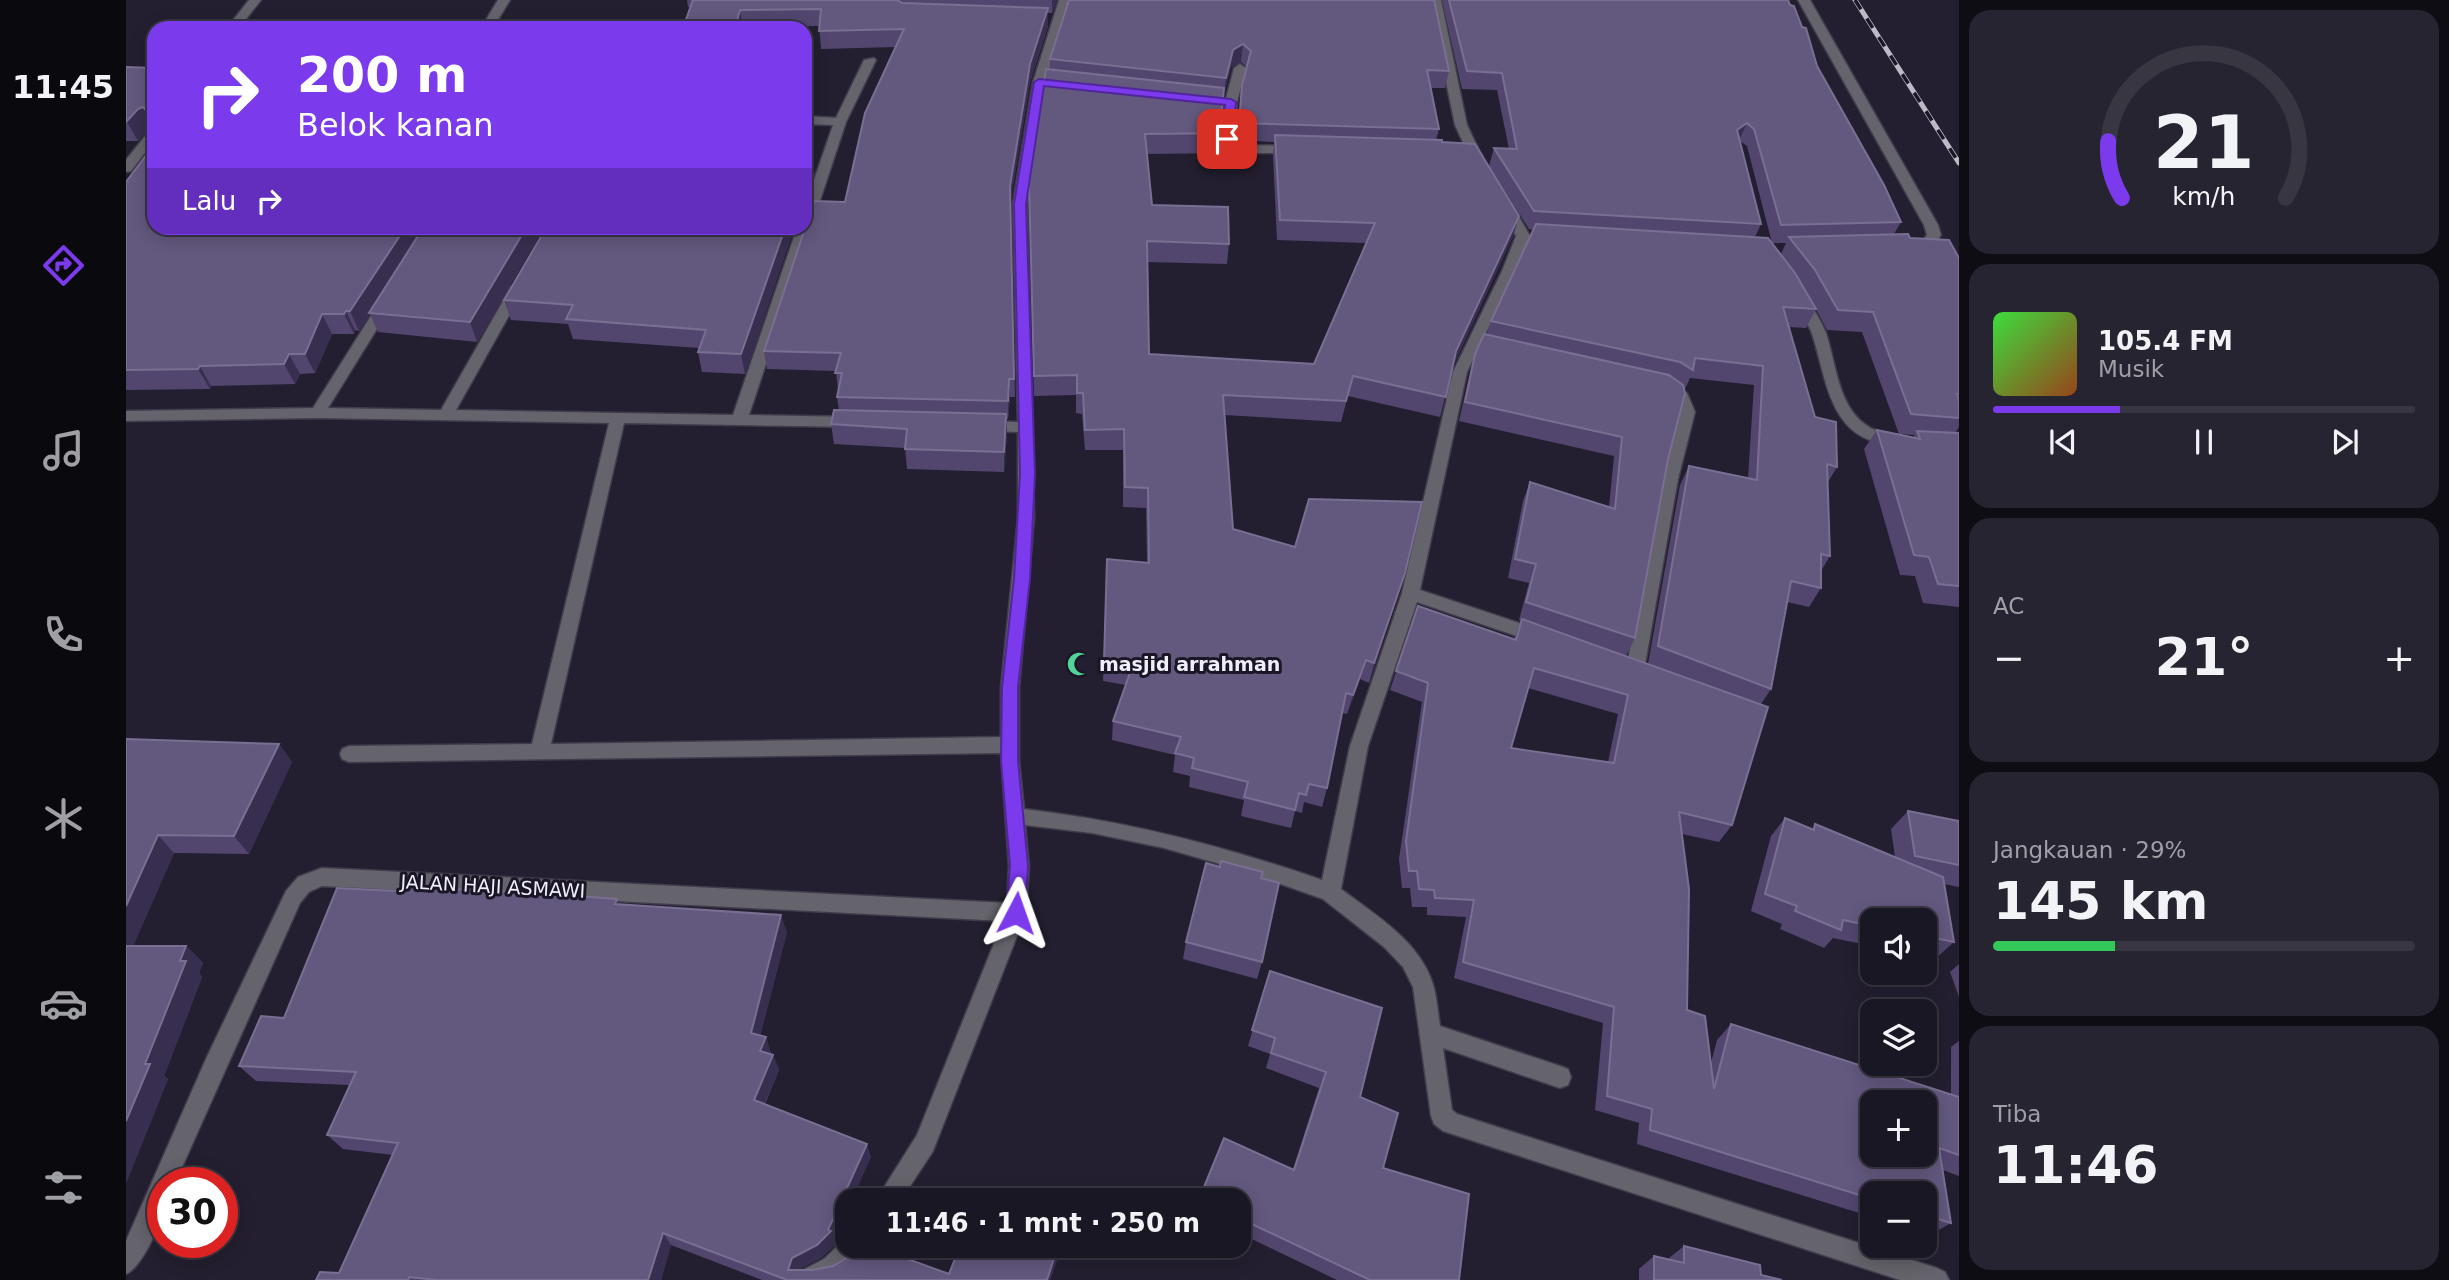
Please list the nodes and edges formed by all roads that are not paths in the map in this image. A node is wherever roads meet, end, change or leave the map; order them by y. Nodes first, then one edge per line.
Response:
1 (255, 0) edge
2 (504, 0) edge
3 (1065, 0) edge
4 (1435, 0) edge
5 (1804, 0) edge
6 (1041, 19) edge
7 (1060, 20) junction
8 (238, 21) edge
9 (491, 21) edge
10 (870, 60) dead end
11 (1240, 68) dead end
12 (812, 120) edge
13 (840, 122) junction
14 (147, 142) edge
15 (1308, 151) edge
16 (126, 168) edge
17 (812, 205) edge
18 (802, 235) edge
19 (1901, 246) edge
20 (528, 269) edge
21 (397, 285) edge
22 (1794, 288) edge
23 (1653, 386) edge
24 (317, 413) junction
25 (446, 415) junction
26 (126, 416) edge
27 (618, 416) junction
28 (740, 418) junction
29 (876, 422) edge
30 (971, 425) edge
31 (1026, 427) junction
32 (1909, 442) edge
33 (1411, 593) junction
34 (1556, 642) edge
35 (1635, 670) edge
36 (1009, 745) junction
37 (540, 749) junction
38 (349, 754) dead end
39 (1015, 816) junction
40 (1330, 892) junction
41 (1016, 913) junction
42 (1430, 1033) junction
43 (1560, 1077) dead end
44 (170, 1167) edge
45 (896, 1188) edge
46 (147, 1217) edge
47 (841, 1258) edge
48 (126, 1262) edge
49 (807, 1280) edge
50 (1937, 1280) edge

1 - 8 street
2 - 9 street
3 - 7 street
4 - 33 street
5 - 19 street
6 - 7 street
7 - 31 street
10 - 13 street
11 - 15 street
12 - 13 street
13 - 17 street
14 - 16 street
18 - 28 street
20 - 25 street
21 - 24 street
22 - 32 street
23 - 35 street
24 - 25 street
24 - 26 street
25 - 27 street
27 - 28 street
27 - 37 street
28 - 29 street
30 - 31 street
31 - 36 street
33 - 34 street
33 - 40 street
36 - 37 street
36 - 39 street
37 - 38 street
39 - 40 street
39 - 41 street
40 - 42 street
41 - 44 street, JALAN HAJI ASMAWI
41 - 45 street
42 - 43 street
42 - 50 street
46 - 48 street, JALAN HAJI ASMAWI
47 - 49 street

